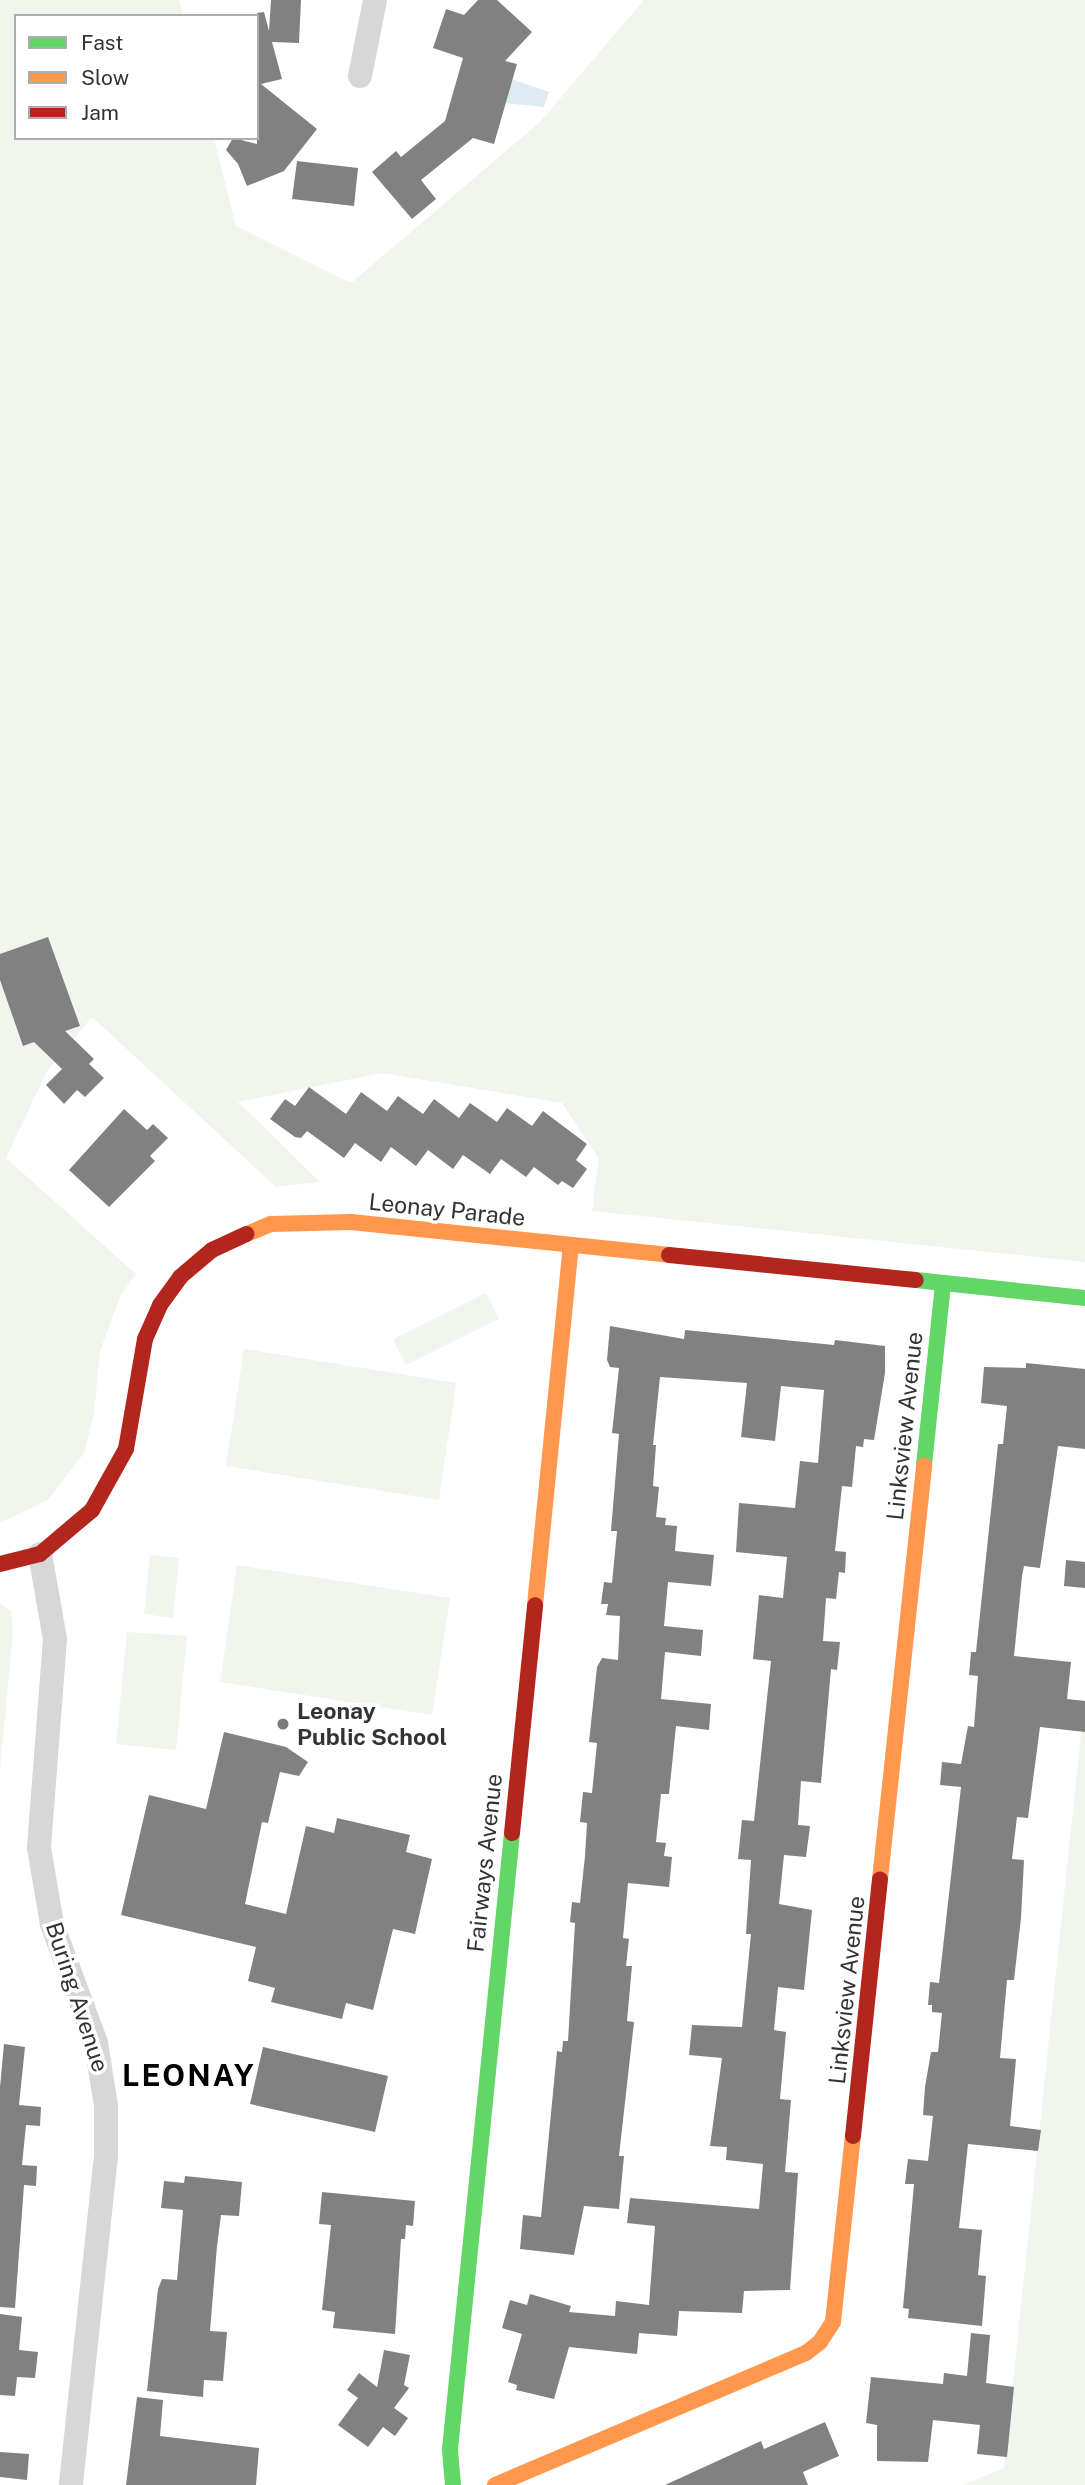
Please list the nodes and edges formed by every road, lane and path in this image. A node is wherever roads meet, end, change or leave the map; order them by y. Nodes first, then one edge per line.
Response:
1 (375, 0) edge
2 (359, 76) dead end
3 (570, 1246) junction
4 (943, 1283) junction
5 (1085, 1298) edge
6 (40, 1554) junction
7 (0, 1564) edge
8 (71, 2485) edge
9 (453, 2485) edge
10 (495, 2485) edge

1 - 2 street
3 - 4 street, Leonay Parade
3 - 6 street, Leonay Parade
3 - 9 street, Fairways Avenue
4 - 5 street, Leonay Parade
4 - 10 street, Linksview Avenue
6 - 7 street, Leonay Parade
6 - 8 street, Buring Avenue

